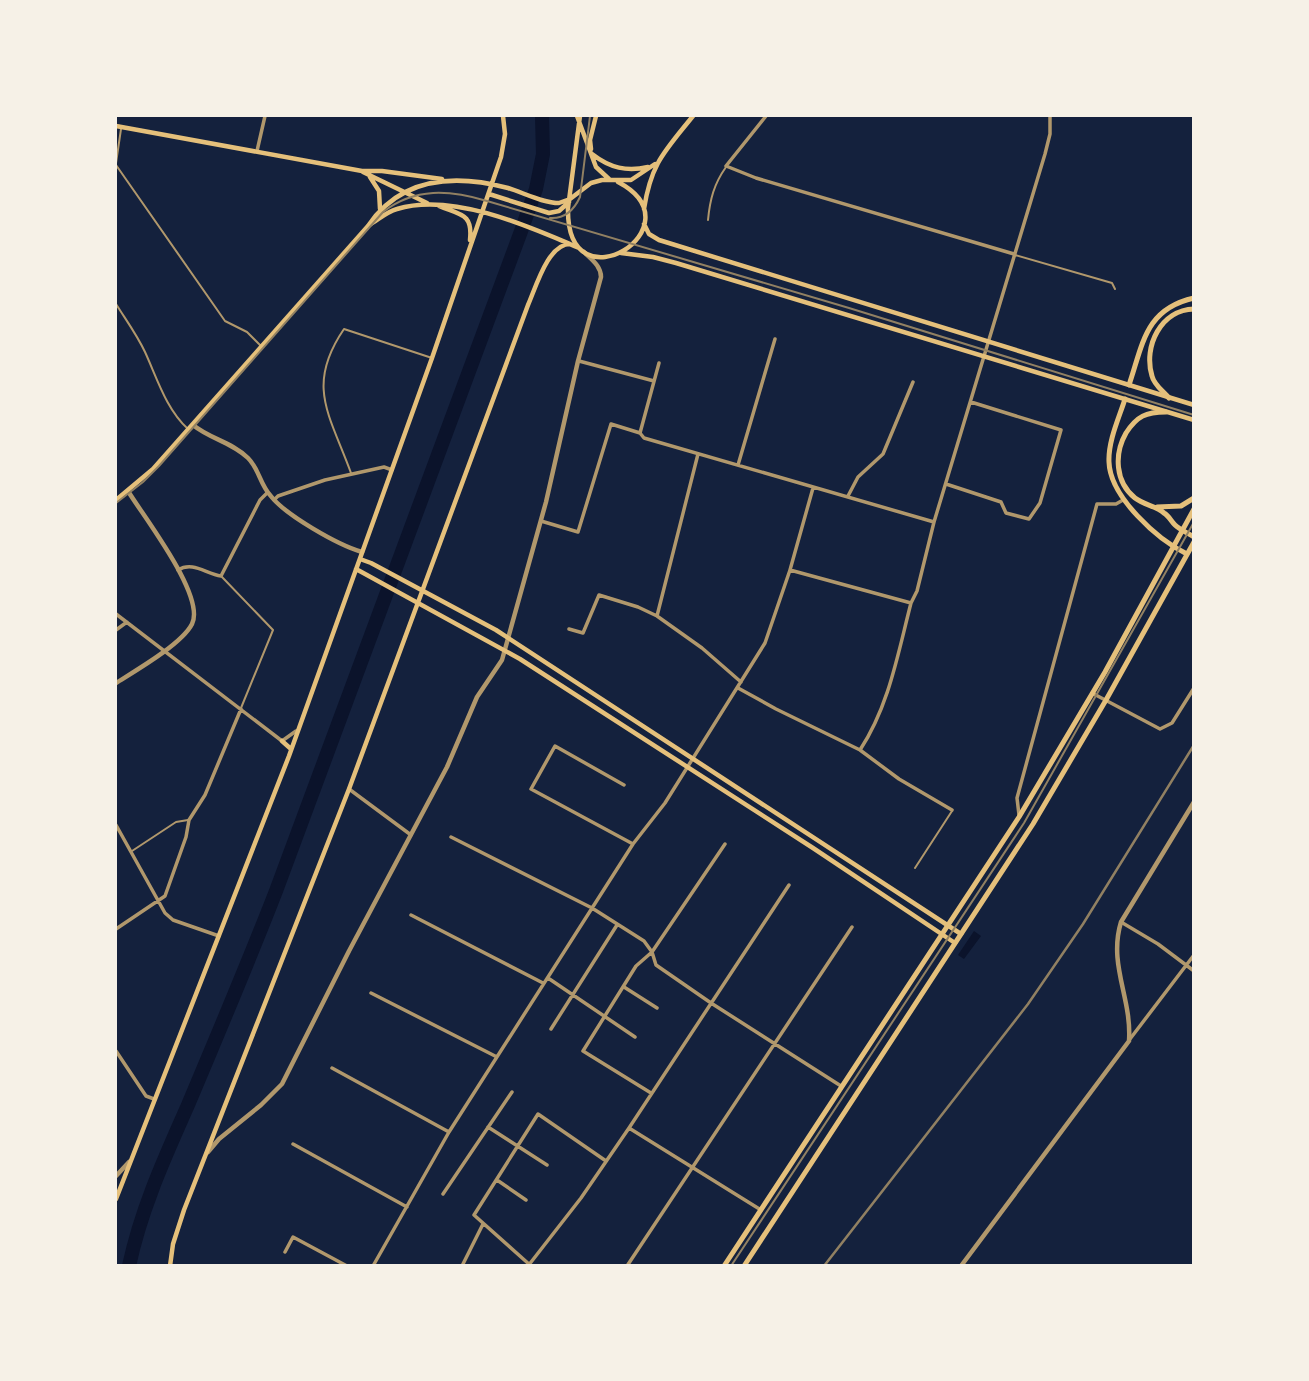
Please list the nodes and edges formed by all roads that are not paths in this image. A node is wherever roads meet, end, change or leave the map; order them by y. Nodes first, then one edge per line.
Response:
1 (265, 116) edge
2 (503, 116) edge
3 (578, 116) edge
4 (596, 116) edge
5 (692, 116) edge
6 (766, 116) edge
7 (1051, 116) edge
8 (579, 123) junction
9 (119, 126) edge
10 (257, 151) junction
11 (591, 154) junction
12 (116, 164) edge
13 (654, 165) junction
14 (726, 166) junction
15 (362, 171) junction
16 (369, 176) junction
17 (443, 180) junction
18 (612, 180) junction
19 (493, 185) junction
20 (404, 193) junction
21 (489, 194) junction
22 (570, 200) junction
23 (427, 204) junction
24 (435, 204) junction
25 (380, 209) junction
26 (644, 211) junction
27 (482, 213) junction
28 (708, 220) dead end
29 (644, 224) junction
30 (368, 226) junction
31 (570, 244) junction
32 (470, 249) junction
33 (582, 250) junction
34 (621, 253) junction
35 (1014, 254) junction
36 (1115, 289) dead end
37 (1194, 298) edge
38 (116, 304) edge
39 (1194, 309) edge
40 (775, 340) dead end
41 (988, 341) junction
42 (261, 346) junction
43 (985, 356) junction
44 (432, 358) junction
45 (578, 361) junction
46 (659, 363) dead end
47 (654, 381) junction
48 (913, 382) dead end
49 (1129, 385) junction
50 (1169, 398) junction
51 (1125, 399) junction
52 (971, 402) junction
53 (1194, 405) edge
54 (1166, 412) junction
55 (1194, 420) edge
56 (191, 427) junction
57 (640, 433) junction
58 (698, 454) junction
59 (738, 466) junction
60 (391, 470) junction
61 (351, 474) junction
62 (946, 484) junction
63 (813, 488) junction
64 (128, 491) junction
65 (267, 493) junction
66 (848, 496) junction
67 (1194, 498) edge
68 (1125, 499) junction
69 (116, 500) edge
70 (274, 500) junction
71 (1154, 506) junction
72 (1194, 509) edge
73 (541, 521) junction
74 (934, 522) junction
75 (1182, 530) junction
76 (1194, 539) edge
77 (1173, 547) junction
78 (362, 552) junction
79 (1187, 554) junction
80 (359, 559) junction
81 (178, 569) junction
82 (356, 569) junction
83 (790, 570) junction
84 (221, 576) junction
85 (423, 591) junction
86 (419, 603) junction
87 (911, 603) junction
88 (116, 614) edge
89 (657, 617) junction
90 (127, 622) junction
91 (569, 629) dead end
92 (116, 630) edge
93 (509, 640) junction
94 (165, 651) junction
95 (506, 651) junction
96 (741, 682) junction
97 (116, 683) edge
98 (738, 688) junction
99 (1194, 688) edge
100 (1092, 693) junction
101 (1106, 700) junction
102 (241, 709) junction
103 (296, 731) junction
104 (282, 741) junction
105 (291, 749) junction
106 (860, 750) junction
107 (692, 759) junction
108 (687, 767) junction
109 (624, 785) dead end
110 (349, 789) junction
111 (1194, 802) edge
112 (952, 810) joint
113 (1019, 817) junction
114 (189, 820) junction
115 (116, 825) edge
116 (411, 835) junction
117 (451, 837) dead end
118 (634, 844) junction
119 (725, 844) dead end
120 (130, 853) junction
121 (915, 868) dead end
122 (789, 885) dead end
123 (157, 902) junction
124 (592, 908) junction
125 (411, 915) dead end
126 (1121, 922) junction
127 (617, 925) junction
128 (950, 926) junction
129 (852, 927) dead end
130 (116, 929) edge
131 (961, 934) junction
132 (944, 935) junction
133 (219, 936) junction
134 (956, 943) junction
135 (652, 952) junction
136 (1194, 955) edge
137 (1187, 965) junction
138 (1194, 971) edge
139 (548, 978) junction
140 (544, 983) junction
141 (624, 987) junction
142 (371, 993) dead end
143 (572, 995) junction
144 (711, 1003) junction
145 (657, 1008) dead end
146 (604, 1016) junction
147 (551, 1029) dead end
148 (635, 1037) dead end
149 (1129, 1041) junction
150 (774, 1044) junction
151 (116, 1051) edge
152 (497, 1057) junction
153 (332, 1068) dead end
154 (843, 1087) junction
155 (512, 1092) dead end
156 (651, 1093) junction
157 (154, 1099) junction
158 (488, 1127) junction
159 (629, 1128) junction
160 (449, 1132) junction
161 (293, 1144) dead end
162 (518, 1146) junction
163 (205, 1156) junction
164 (606, 1161) junction
165 (129, 1163) junction
166 (547, 1165) dead end
167 (692, 1168) junction
168 (116, 1176) edge
169 (497, 1180) junction
170 (443, 1194) dead end
171 (116, 1199) edge
172 (526, 1200) dead end
173 (407, 1207) junction
174 (762, 1211) junction
175 (483, 1224) junction
176 (285, 1252) dead end
177 (170, 1265) edge
178 (346, 1265) edge
179 (373, 1265) edge
180 (462, 1265) edge
181 (528, 1265) edge
182 (626, 1265) edge
183 (724, 1265) edge
184 (744, 1265) edge
185 (961, 1265) edge

1 - 10 street
2 - 19 main road
3 - 8 main road
4 - 11 main road
5 - 13 main road
6 - 14 street
7 - 35 street
8 - 11 main road
8 - 22 main road
9 - 10 main road
9 - 12 lane
10 - 15 main road
11 - 13 main road
11 - 18 main road
12 - 42 lane
13 - 18 main road
13 - 26 main road
14 - 28 lane
14 - 35 street
15 - 16 main road
15 - 17 main road
16 - 20 main road
16 - 25 main road
17 - 19 main road
17 - 20 main road
18 - 22 main road
18 - 26 main road
19 - 21 main road
19 - 22 main road
20 - 23 main road
20 - 25 main road
21 - 22 main road
21 - 27 main road
22 - 33 main road
23 - 24 main road
23 - 30 main road
24 - 27 main road
24 - 32 main road
25 - 30 main road
26 - 29 main road
27 - 31 main road
27 - 32 main road
29 - 34 main road
29 - 41 main road
30 - 42 main road
31 - 33 main road
31 - 85 main road
32 - 44 main road
33 - 34 main road
33 - 45 street
34 - 43 main road
35 - 36 lane
35 - 41 street
37 - 49 main road
38 - 56 lane
39 - 50 main road
40 - 59 street
41 - 43 street
41 - 49 main road
42 - 56 main road
43 - 51 main road
43 - 52 street
44 - 60 main road
44 - 61 lane
45 - 47 street
45 - 73 street
46 - 47 street
47 - 57 street
48 - 66 street
49 - 50 main road
50 - 53 main road
51 - 54 main road
51 - 68 main road
52 - 62 street
52 - 62 street
54 - 55 main road
54 - 71 main road
56 - 64 main road
56 - 65 street
57 - 58 street
57 - 73 street
58 - 59 street
58 - 89 street
59 - 63 street
60 - 61 street
60 - 78 main road
61 - 70 street
62 - 74 street
63 - 66 street
63 - 83 street
64 - 69 main road
64 - 81 street
65 - 70 street
65 - 84 street
66 - 74 street
67 - 71 main road
68 - 77 main road
68 - 113 street
70 - 78 street
71 - 75 main road
72 - 75 main road
73 - 93 street
74 - 87 street
75 - 76 main road
75 - 77 main road
76 - 79 main road
77 - 79 main road
77 - 100 main road
78 - 80 main road
79 - 101 main road
80 - 82 main road
80 - 85 main road
81 - 84 street
81 - 94 street
82 - 86 main road
82 - 103 main road
83 - 87 street
83 - 96 street
84 - 102 lane
85 - 86 main road
85 - 93 main road
86 - 95 main road
86 - 110 main road
87 - 106 street
88 - 90 street
89 - 91 street
89 - 96 street
90 - 92 street
90 - 94 street
93 - 95 street
93 - 107 main road
94 - 97 street
94 - 102 street
95 - 108 main road
95 - 116 street
96 - 98 street
98 - 106 street
98 - 107 street
99 - 101 street
100 - 101 street
100 - 113 main road
101 - 131 main road
102 - 104 street
102 - 114 street
103 - 104 street
103 - 105 main road
104 - 105 main road
105 - 133 main road
106 - 112 street
107 - 108 street
107 - 128 main road
108 - 118 street
108 - 132 main road
109 - 118 street
110 - 116 street
110 - 163 main road
111 - 126 street
112 - 121 lane
113 - 128 main road
114 - 120 lane
114 - 123 street
115 - 120 street
116 - 163 street
117 - 124 street
118 - 124 street
119 - 135 street
120 - 123 street
122 - 144 street
123 - 130 street
123 - 133 street
124 - 127 street
124 - 139 street
125 - 140 street
126 - 137 street
126 - 149 street
127 - 135 street
127 - 143 street
128 - 131 main road
128 - 132 main road
129 - 150 street
131 - 134 main road
132 - 134 main road
132 - 154 main road
133 - 157 main road
134 - 184 main road
135 - 141 street
135 - 144 street
136 - 137 street
137 - 138 street
137 - 149 street
139 - 140 street
139 - 143 street
140 - 152 street
141 - 145 street
141 - 146 street
142 - 152 street
143 - 146 street
143 - 147 street
144 - 150 street
144 - 156 street
146 - 148 street
146 - 156 street
149 - 185 street
150 - 154 street
150 - 167 street
151 - 157 street
152 - 160 street
153 - 160 street
154 - 174 main road
155 - 158 street
156 - 159 street
157 - 165 main road
158 - 162 street
158 - 170 street
159 - 164 street
159 - 167 street
160 - 173 street
161 - 173 street
162 - 164 street
162 - 166 street
162 - 169 street
163 - 177 main road
164 - 181 street
165 - 168 street
165 - 171 main road
167 - 174 street
167 - 182 street
169 - 172 street
169 - 175 street
173 - 179 street
174 - 183 main road
175 - 180 street
175 - 181 street
176 - 178 street

